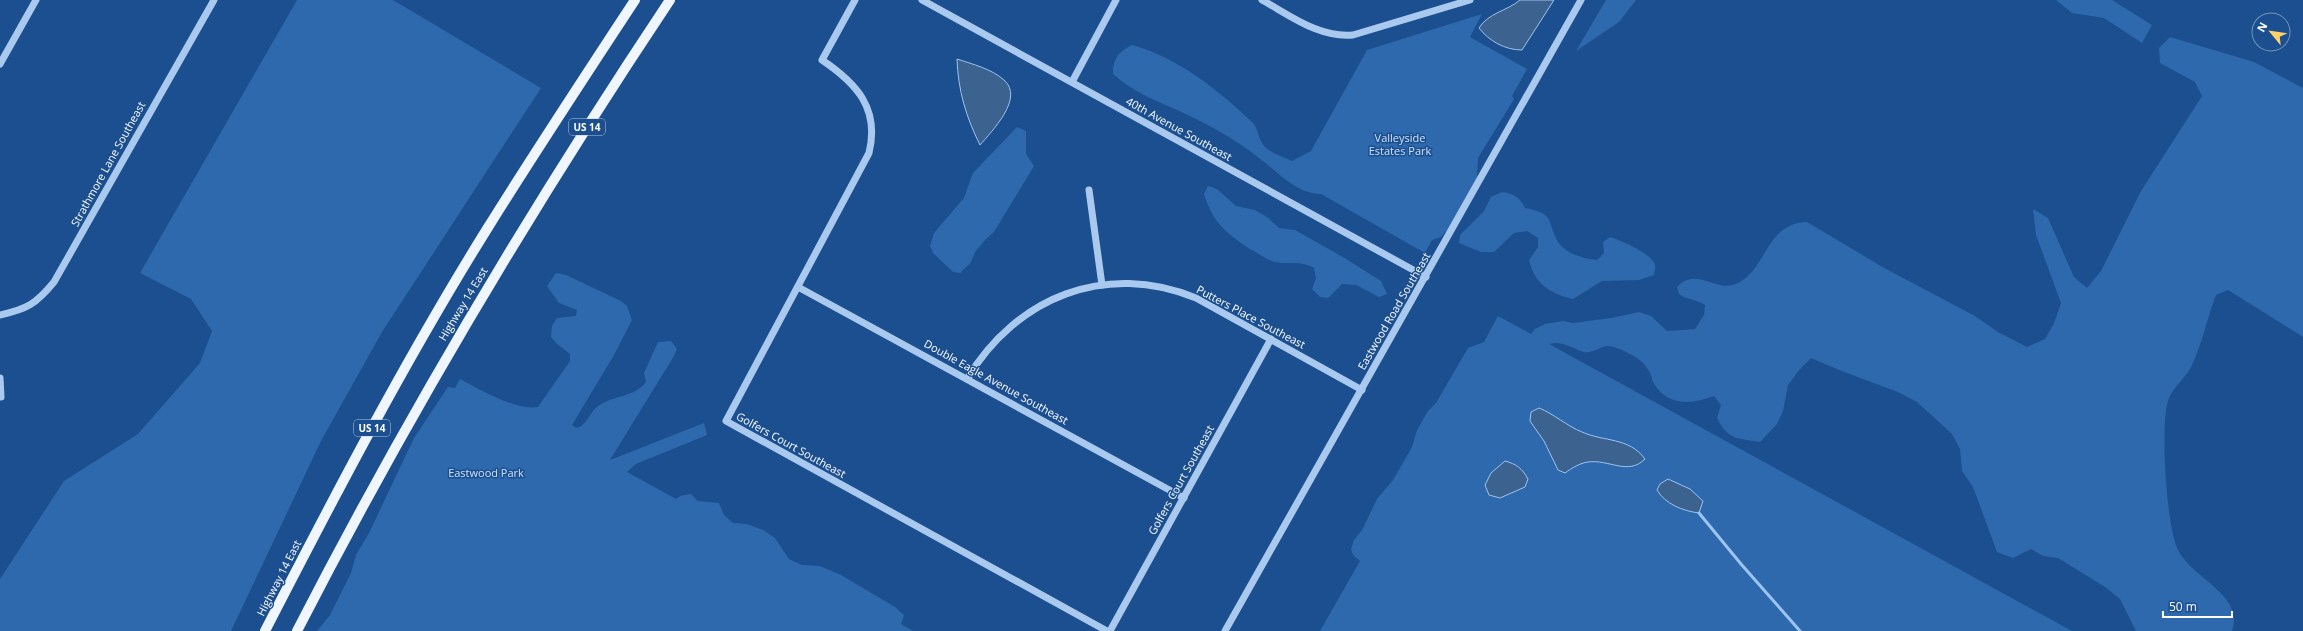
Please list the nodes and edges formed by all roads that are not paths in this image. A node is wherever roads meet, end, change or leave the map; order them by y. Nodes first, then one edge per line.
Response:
1 (36, 0) edge
2 (214, 0) edge
3 (635, 0) edge
4 (670, 0) edge
5 (855, 0) edge
6 (922, 0) edge
7 (1116, 0) edge
8 (1262, 0) edge
9 (1470, 0) edge
10 (1581, 0) edge
11 (0, 64) edge
12 (1072, 82) junction
13 (1089, 190) dead end
14 (1426, 277) junction
15 (1102, 285) junction
16 (798, 287) junction
17 (0, 315) edge
18 (1271, 339) junction
19 (0, 378) edge
20 (967, 378) junction
21 (1362, 390) junction
22 (1, 397) dead end
23 (1184, 498) junction
24 (265, 631) edge
25 (298, 631) edge
26 (1109, 631) edge
27 (1225, 631) edge

1 - 11 street
2 - 17 street, Strathmore Lane Southeast
3 - 24 main road, Highway 14 East / US 14
4 - 25 main road, Highway 14 East / US 14
5 - 16 street, Golfers Court Southeast
6 - 12 street, 40th Avenue Southeast
7 - 12 street
8 - 9 street
10 - 14 street, Eastwood Road Southeast
12 - 14 street, 40th Avenue Southeast
13 - 15 street
14 - 21 street, Eastwood Road Southeast
15 - 18 street, Putters Place Southeast
15 - 20 street, Putters Place Southeast
16 - 20 street, Double Eagle Avenue Southeast
16 - 26 street, Golfers Court Southeast
18 - 21 street, Putters Place Southeast
18 - 23 street, Golfers Court Southeast
19 - 22 street
20 - 23 street, Double Eagle Avenue Southeast
21 - 27 street, Eastwood Road Southeast
23 - 26 street, Golfers Court Southeast

